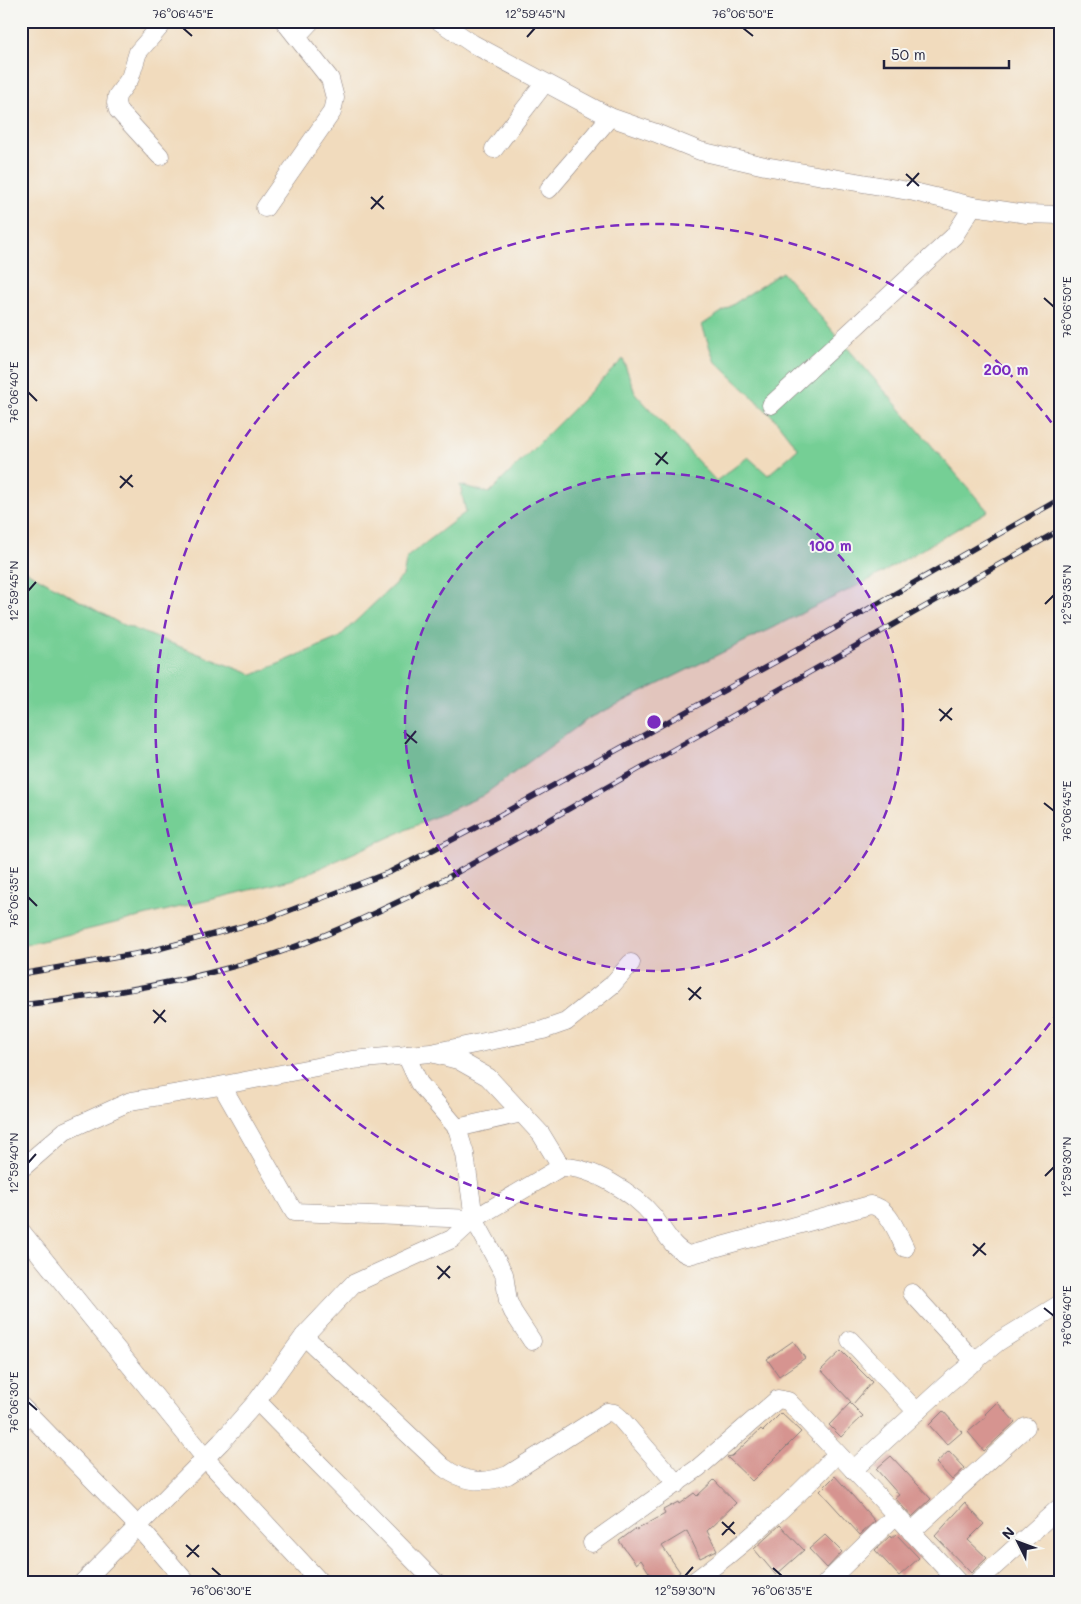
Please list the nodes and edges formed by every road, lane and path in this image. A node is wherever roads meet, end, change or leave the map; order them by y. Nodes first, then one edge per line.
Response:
1 (165, 21) edge
2 (284, 21) edge
3 (311, 21) edge
4 (439, 21) edge
5 (297, 36) junction
6 (544, 84) junction
7 (610, 117) junction
8 (494, 149) dead end
9 (160, 156) dead end
10 (549, 189) dead end
11 (973, 206) junction
12 (265, 208) dead end
13 (1060, 215) edge
14 (771, 405) dead end
15 (631, 963) dead end
16 (431, 1054) junction
17 (406, 1055) junction
18 (222, 1086) junction
19 (522, 1112) junction
20 (457, 1128) junction
21 (561, 1167) junction
22 (21, 1169) edge
23 (474, 1219) junction
24 (21, 1231) edge
25 (905, 1248) dead end
26 (912, 1293) dead end
27 (1060, 1304) edge
28 (304, 1336) junction
29 (850, 1340) dead end
30 (532, 1341) dead end
31 (974, 1362) junction
32 (257, 1401) junction
33 (21, 1406) edge
34 (917, 1412) junction
35 (1026, 1427) dead end
36 (838, 1454) junction
37 (205, 1458) junction
38 (853, 1470) junction
39 (677, 1484) junction
40 (1060, 1508) edge
41 (896, 1515) junction
42 (138, 1526) junction
43 (912, 1532) junction
44 (592, 1543) dead end
45 (954, 1581) edge
46 (82, 1583) edge
47 (187, 1583) edge
48 (321, 1583) edge
49 (436, 1583) edge
50 (692, 1583) edge
51 (826, 1583) edge
52 (976, 1583) edge

1 - 9 street
2 - 5 street
3 - 5 street
4 - 6 street
5 - 12 street
6 - 7 street
6 - 8 street
7 - 10 street
7 - 11 street
11 - 13 street
11 - 14 street
15 - 16 street
16 - 17 street
16 - 19 street
17 - 18 street
17 - 20 street
18 - 22 street
18 - 23 street
19 - 20 street
19 - 21 street
20 - 23 street
21 - 23 street
21 - 25 street
23 - 28 street
23 - 30 street
24 - 37 street
26 - 31 street
27 - 31 street
28 - 32 street
28 - 39 street
29 - 34 street
31 - 34 street
32 - 37 street
32 - 49 street
33 - 42 street
34 - 38 street
35 - 43 street
36 - 38 street
36 - 39 street
36 - 50 street
37 - 42 street
37 - 48 street
38 - 41 street
39 - 44 street
40 - 52 street
41 - 43 street
41 - 51 street
42 - 46 street
42 - 47 street
43 - 45 street

